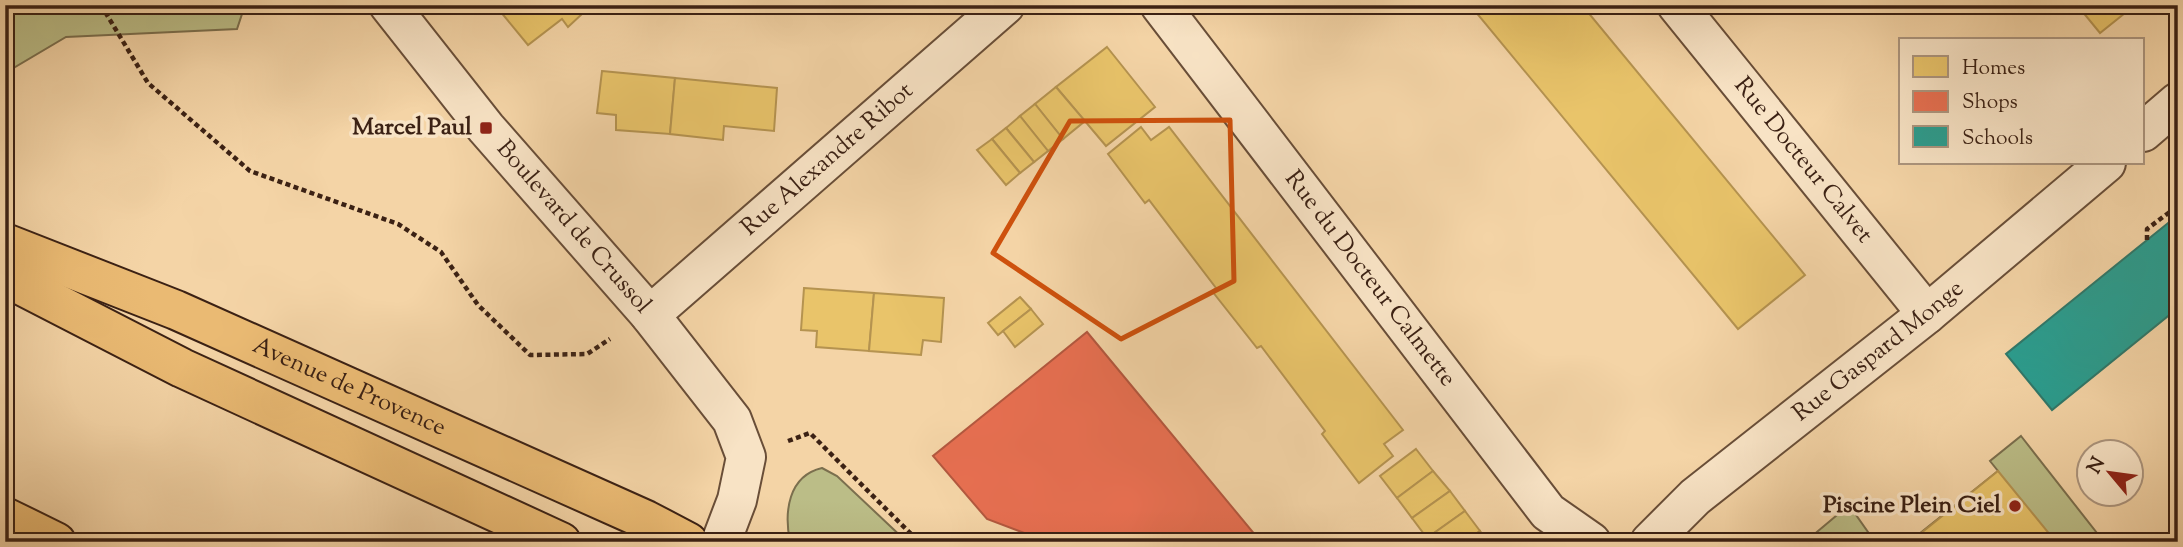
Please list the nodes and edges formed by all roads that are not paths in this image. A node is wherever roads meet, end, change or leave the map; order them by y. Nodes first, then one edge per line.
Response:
1 (389, 5) edge
2 (1005, 5) edge
3 (1160, 5) edge
4 (1677, 5) edge
5 (2175, 104) edge
6 (2144, 131) edge
7 (2105, 164) edge
8 (5, 243) edge
9 (5, 277) edge
10 (1927, 314) junction
11 (650, 315) junction
12 (5, 517) edge
13 (56, 542) edge
14 (561, 542) edge
15 (688, 542) edge
16 (721, 542) edge
17 (1591, 542) edge
18 (1650, 542) edge

1 - 11 street, Boulevard de Crussol
2 - 11 street, Rue Alexandre Ribot
3 - 17 street, Rue du Docteur Calmette
4 - 10 street, Rue Docteur Calvet
5 - 6 street
7 - 10 street, Rue Gaspard Monge
8 - 15 main road, Avenue de Provence
9 - 14 main road, Avenue de Provence
10 - 18 street, Rue Gaspard Monge
11 - 16 street, Boulevard de Crussol
12 - 13 main road

